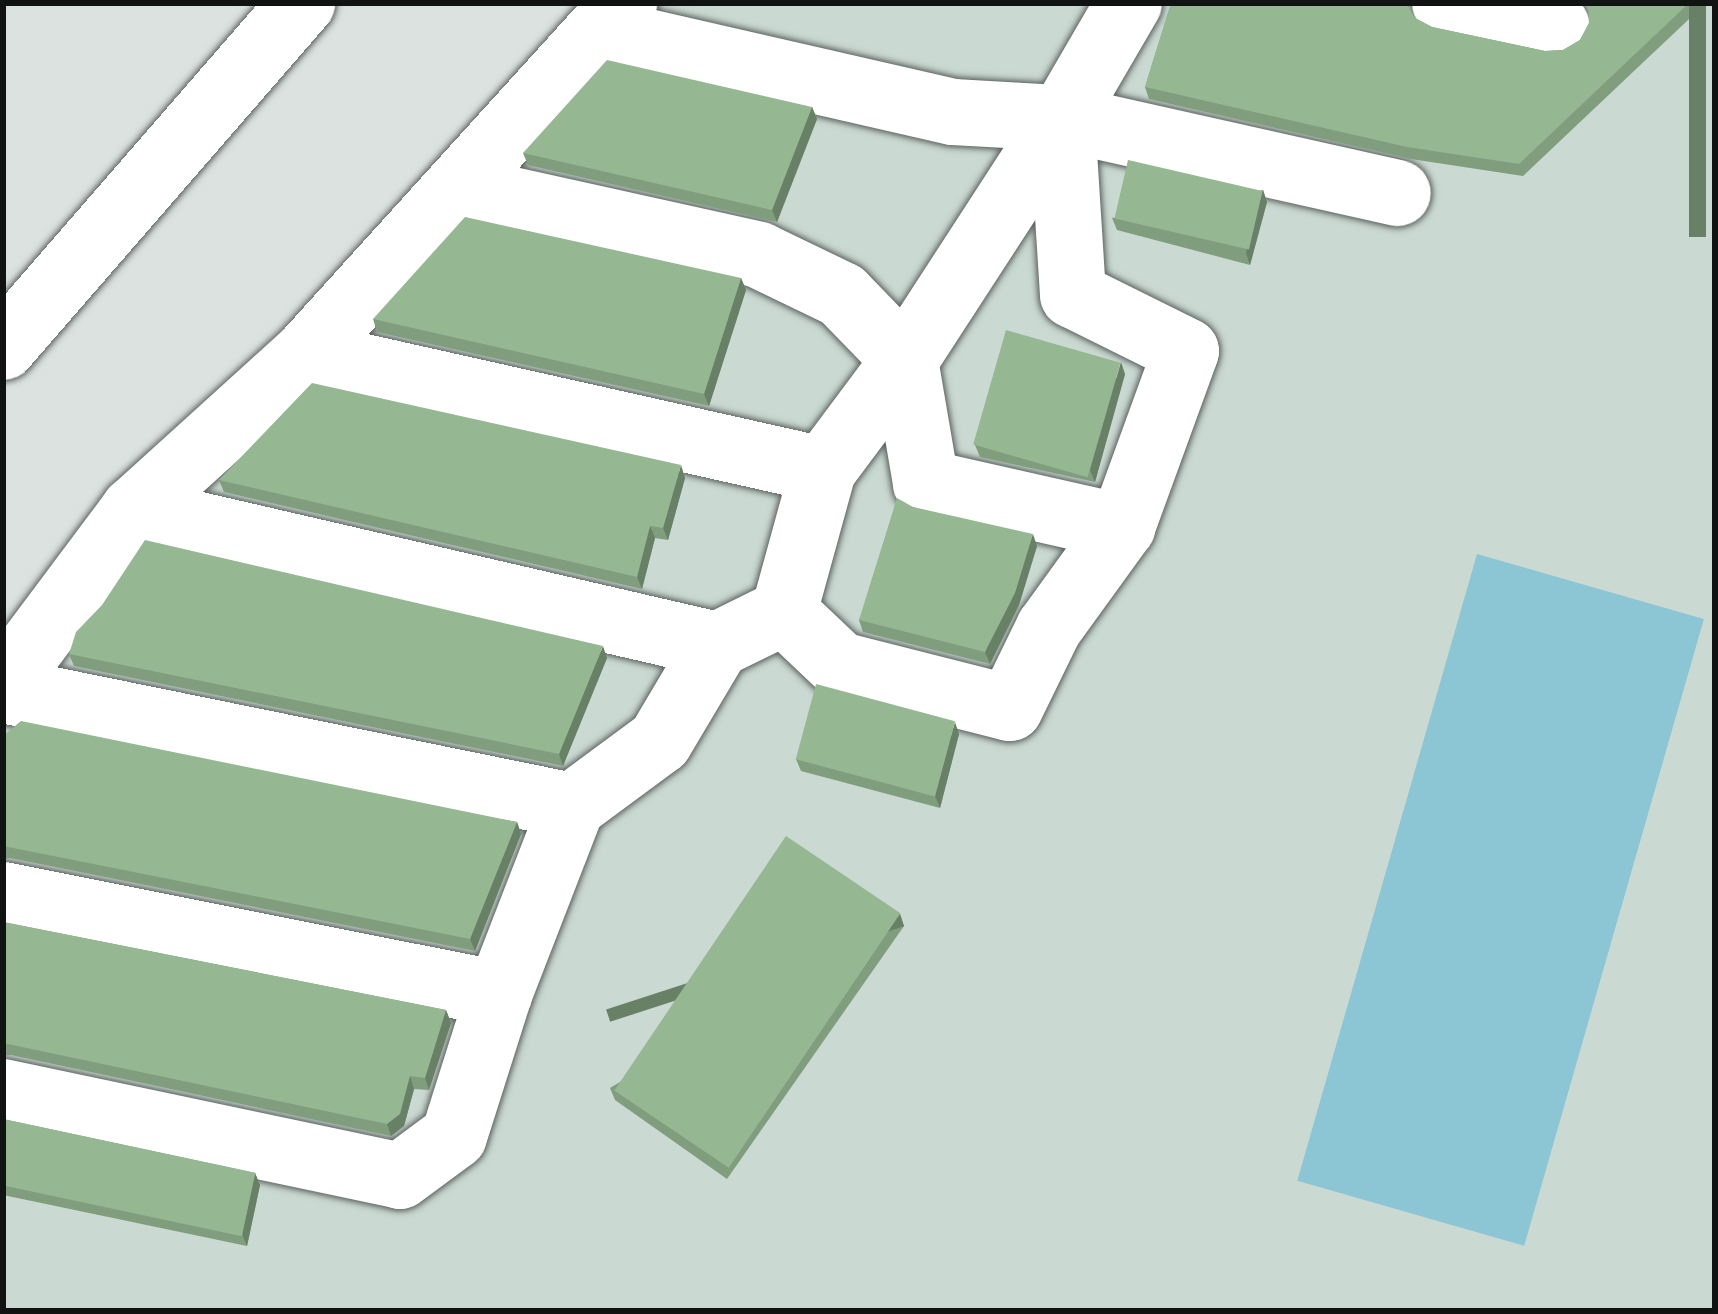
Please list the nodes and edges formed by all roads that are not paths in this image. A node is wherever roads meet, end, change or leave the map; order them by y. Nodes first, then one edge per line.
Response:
1 (302, 3) edge
2 (1129, 3) edge
3 (1445, 3) edge
4 (611, 17) edge
5 (1557, 26) dead end
6 (1062, 118) junction
7 (458, 188) junction
8 (1398, 193) dead end
9 (3, 347) edge
10 (306, 354) junction
11 (904, 360) junction
12 (823, 470) junction
13 (134, 510) junction
14 (1122, 527) junction
15 (784, 612) junction
16 (717, 645) junction
17 (3, 688) edge
18 (572, 806) junction
19 (3, 895) edge
20 (499, 994) junction
21 (3, 1092) edge

1 - 9 lane
2 - 6 lane
3 - 5 lane
4 - 6 lane
4 - 7 lane
6 - 8 lane
6 - 11 lane
6 - 14 lane
7 - 10 lane
7 - 11 lane
10 - 12 lane
10 - 13 lane
11 - 12 lane
11 - 14 lane
12 - 15 lane
13 - 16 lane
13 - 17 lane
14 - 15 lane
15 - 16 lane
16 - 18 lane
17 - 18 lane
18 - 20 lane
19 - 20 lane
20 - 21 lane

